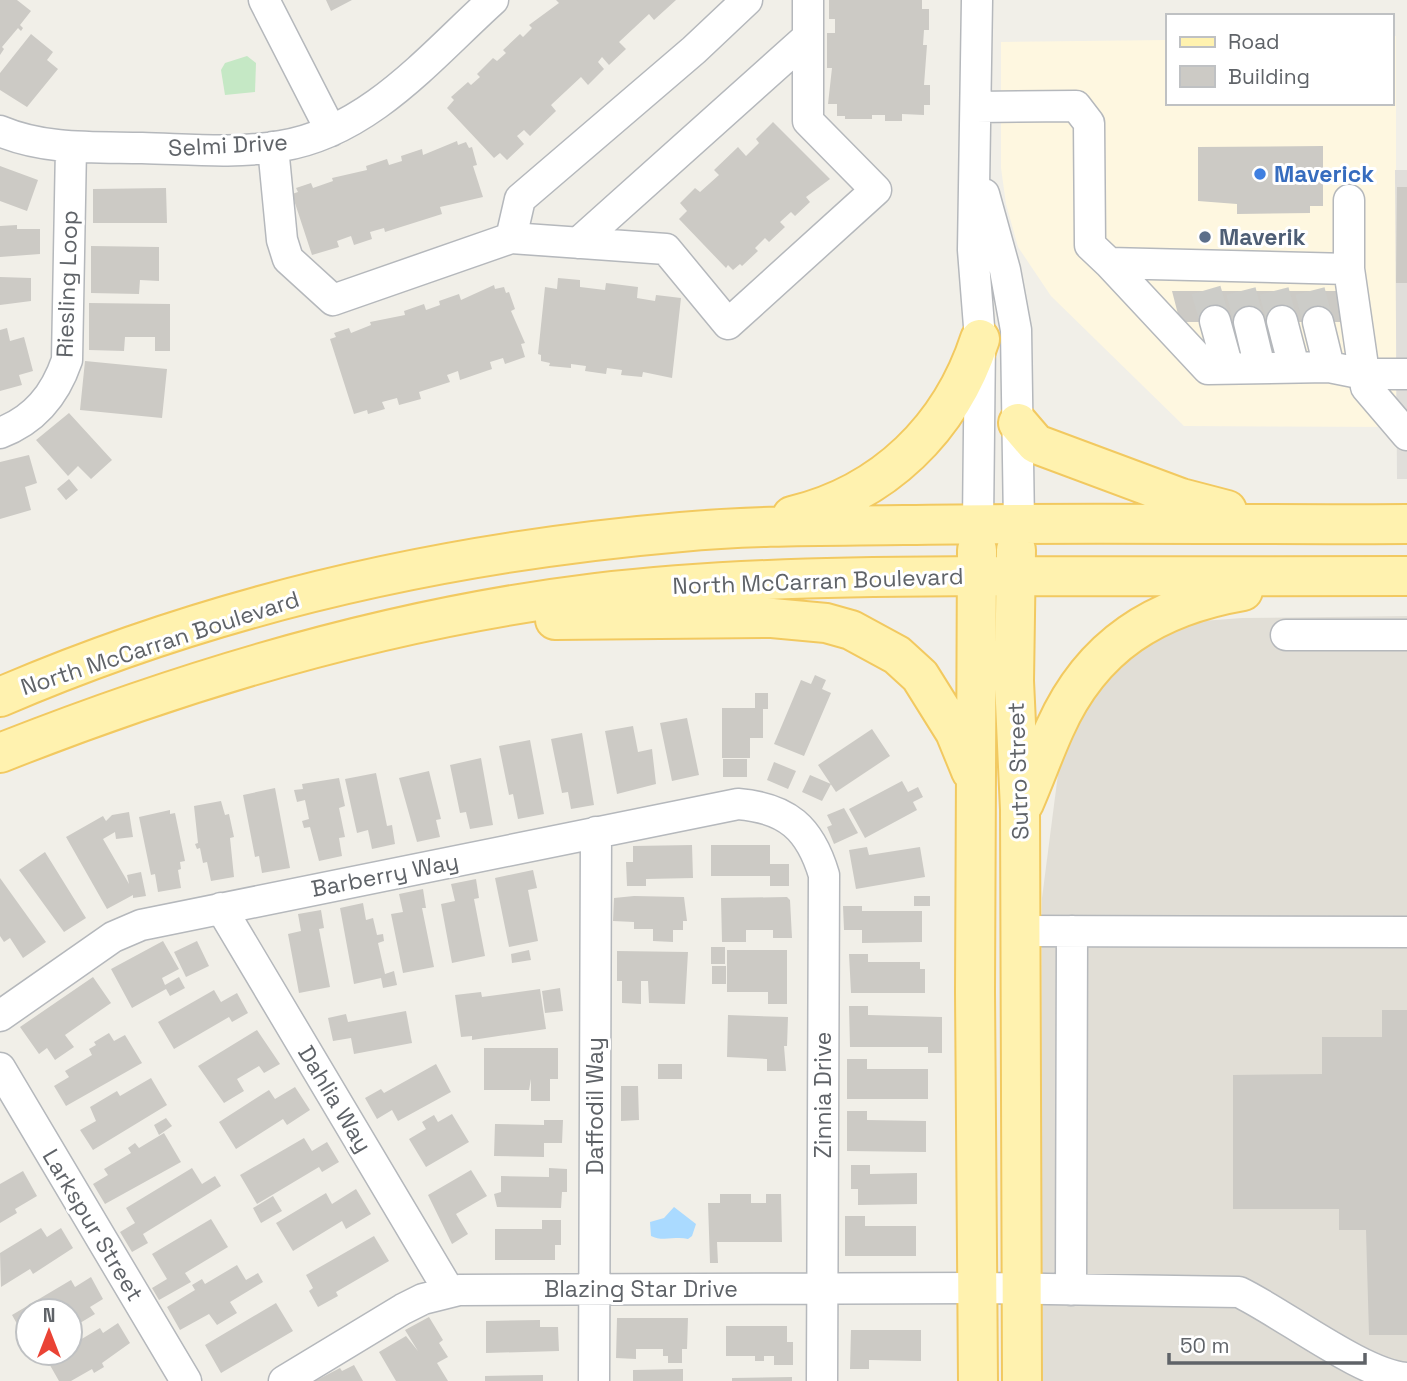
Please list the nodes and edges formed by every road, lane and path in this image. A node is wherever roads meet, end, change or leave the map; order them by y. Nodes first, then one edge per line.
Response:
1 (264, 0) edge
2 (493, 0) edge
3 (747, 0) edge
4 (808, 0) edge
5 (977, 0) edge
6 (808, 37) junction
7 (976, 107) junction
8 (0, 131) edge
9 (331, 131) junction
10 (71, 147) junction
11 (273, 147) junction
12 (976, 167) junction
13 (1349, 200) dead end
14 (511, 238) junction
15 (578, 243) junction
16 (1109, 263) junction
17 (1349, 269) junction
18 (1215, 321) tunnel mouth
19 (1282, 321) tunnel mouth
20 (1249, 322) tunnel mouth
21 (1318, 322) tunnel mouth
22 (980, 339) junction
23 (1228, 368) junction
24 (1260, 368) junction
25 (1294, 368) junction
26 (1329, 368) junction
27 (1364, 373) junction
28 (1407, 374) edge
29 (1018, 424) junction
30 (0, 433) edge
31 (1407, 435) edge
32 (978, 524) junction
33 (1019, 524) junction
34 (1280, 524) junction
35 (1407, 524) edge
36 (751, 527) junction
37 (995, 576) junction
38 (1331, 576) junction
39 (1407, 576) edge
40 (434, 620) junction
41 (1286, 635) dead end
42 (1407, 635) edge
43 (0, 697) edge
44 (0, 753) edge
45 (978, 787) junction
46 (1020, 809) junction
47 (791, 820) joint
48 (596, 832) junction
49 (221, 908) junction
50 (975, 920) junction
51 (1020, 931) junction
52 (1072, 931) junction
53 (1407, 932) edge
54 (0, 1016) edge
55 (0, 1068) edge
56 (594, 1288) junction
57 (978, 1288) junction
58 (823, 1289) junction
59 (1021, 1289) junction
60 (1071, 1290) junction
61 (449, 1291) junction
62 (1407, 1378) edge
63 (186, 1381) edge
64 (284, 1381) edge
65 (594, 1381) edge
66 (822, 1381) edge
67 (978, 1381) edge
68 (1022, 1381) edge

1 - 9 street
2 - 9 street, Selmi Drive
3 - 14 street
4 - 6 street
5 - 7 street, Sutro Street
6 - 15 street
6 - 15 street
7 - 12 street, Sutro Street
7 - 16 street
8 - 10 street, Selmi Drive
9 - 11 street, Selmi Drive
10 - 11 street, Selmi Drive
10 - 30 street, Riesling Loop
11 - 14 street
12 - 22 street, Sutro Street
12 - 29 street, Sutro Street
13 - 17 street
14 - 15 street
16 - 17 street
16 - 23 street
17 - 27 street
18 - 23 street
19 - 25 street
20 - 24 street
21 - 26 street
22 - 32 street, Sutro Street
22 - 36 main road
23 - 24 street
24 - 25 street
25 - 26 street
26 - 27 street
27 - 28 street
27 - 31 street
29 - 33 street, Sutro Street
29 - 34 main road
32 - 33 main road, North McCarran Boulevard
32 - 36 main road, North McCarran Boulevard
32 - 37 main road, Sutro Street
33 - 34 main road, North McCarran Boulevard
33 - 37 main road, Sutro Street
34 - 35 main road, North McCarran Boulevard
36 - 43 main road, North McCarran Boulevard
37 - 38 main road, North McCarran Boulevard
37 - 40 main road, North McCarran Boulevard
37 - 45 main road, Sutro Street
37 - 46 main road, Sutro Street
38 - 39 main road, North McCarran Boulevard
38 - 46 main road
40 - 44 main road, North McCarran Boulevard
40 - 45 main road
41 - 42 street
45 - 50 main road, Sutro Street
46 - 51 main road, Sutro Street
47 - 48 street, Barberry Way
47 - 58 street, Zinnia Drive
48 - 49 street, Barberry Way
48 - 56 street, Daffodil Way
49 - 54 street, Barberry Way
49 - 61 street, Dahlia Way
50 - 51 main road
50 - 57 main road, Sutro Street
51 - 52 street
51 - 59 main road, Sutro Street
52 - 53 street
52 - 60 street
55 - 63 street, Larkspur Street
56 - 58 street, Blazing Star Drive
56 - 61 street, Blazing Star Drive
56 - 65 street, Daffodil Way
57 - 58 street, Blazing Star Drive
57 - 59 street, Blazing Star Drive
57 - 67 main road, Sutro Street
58 - 66 street, Zinnia Drive
59 - 60 street, Blazing Star Drive
59 - 68 main road, Sutro Street
60 - 62 street, Blazing Star Drive
61 - 64 street, Blazing Star Drive

